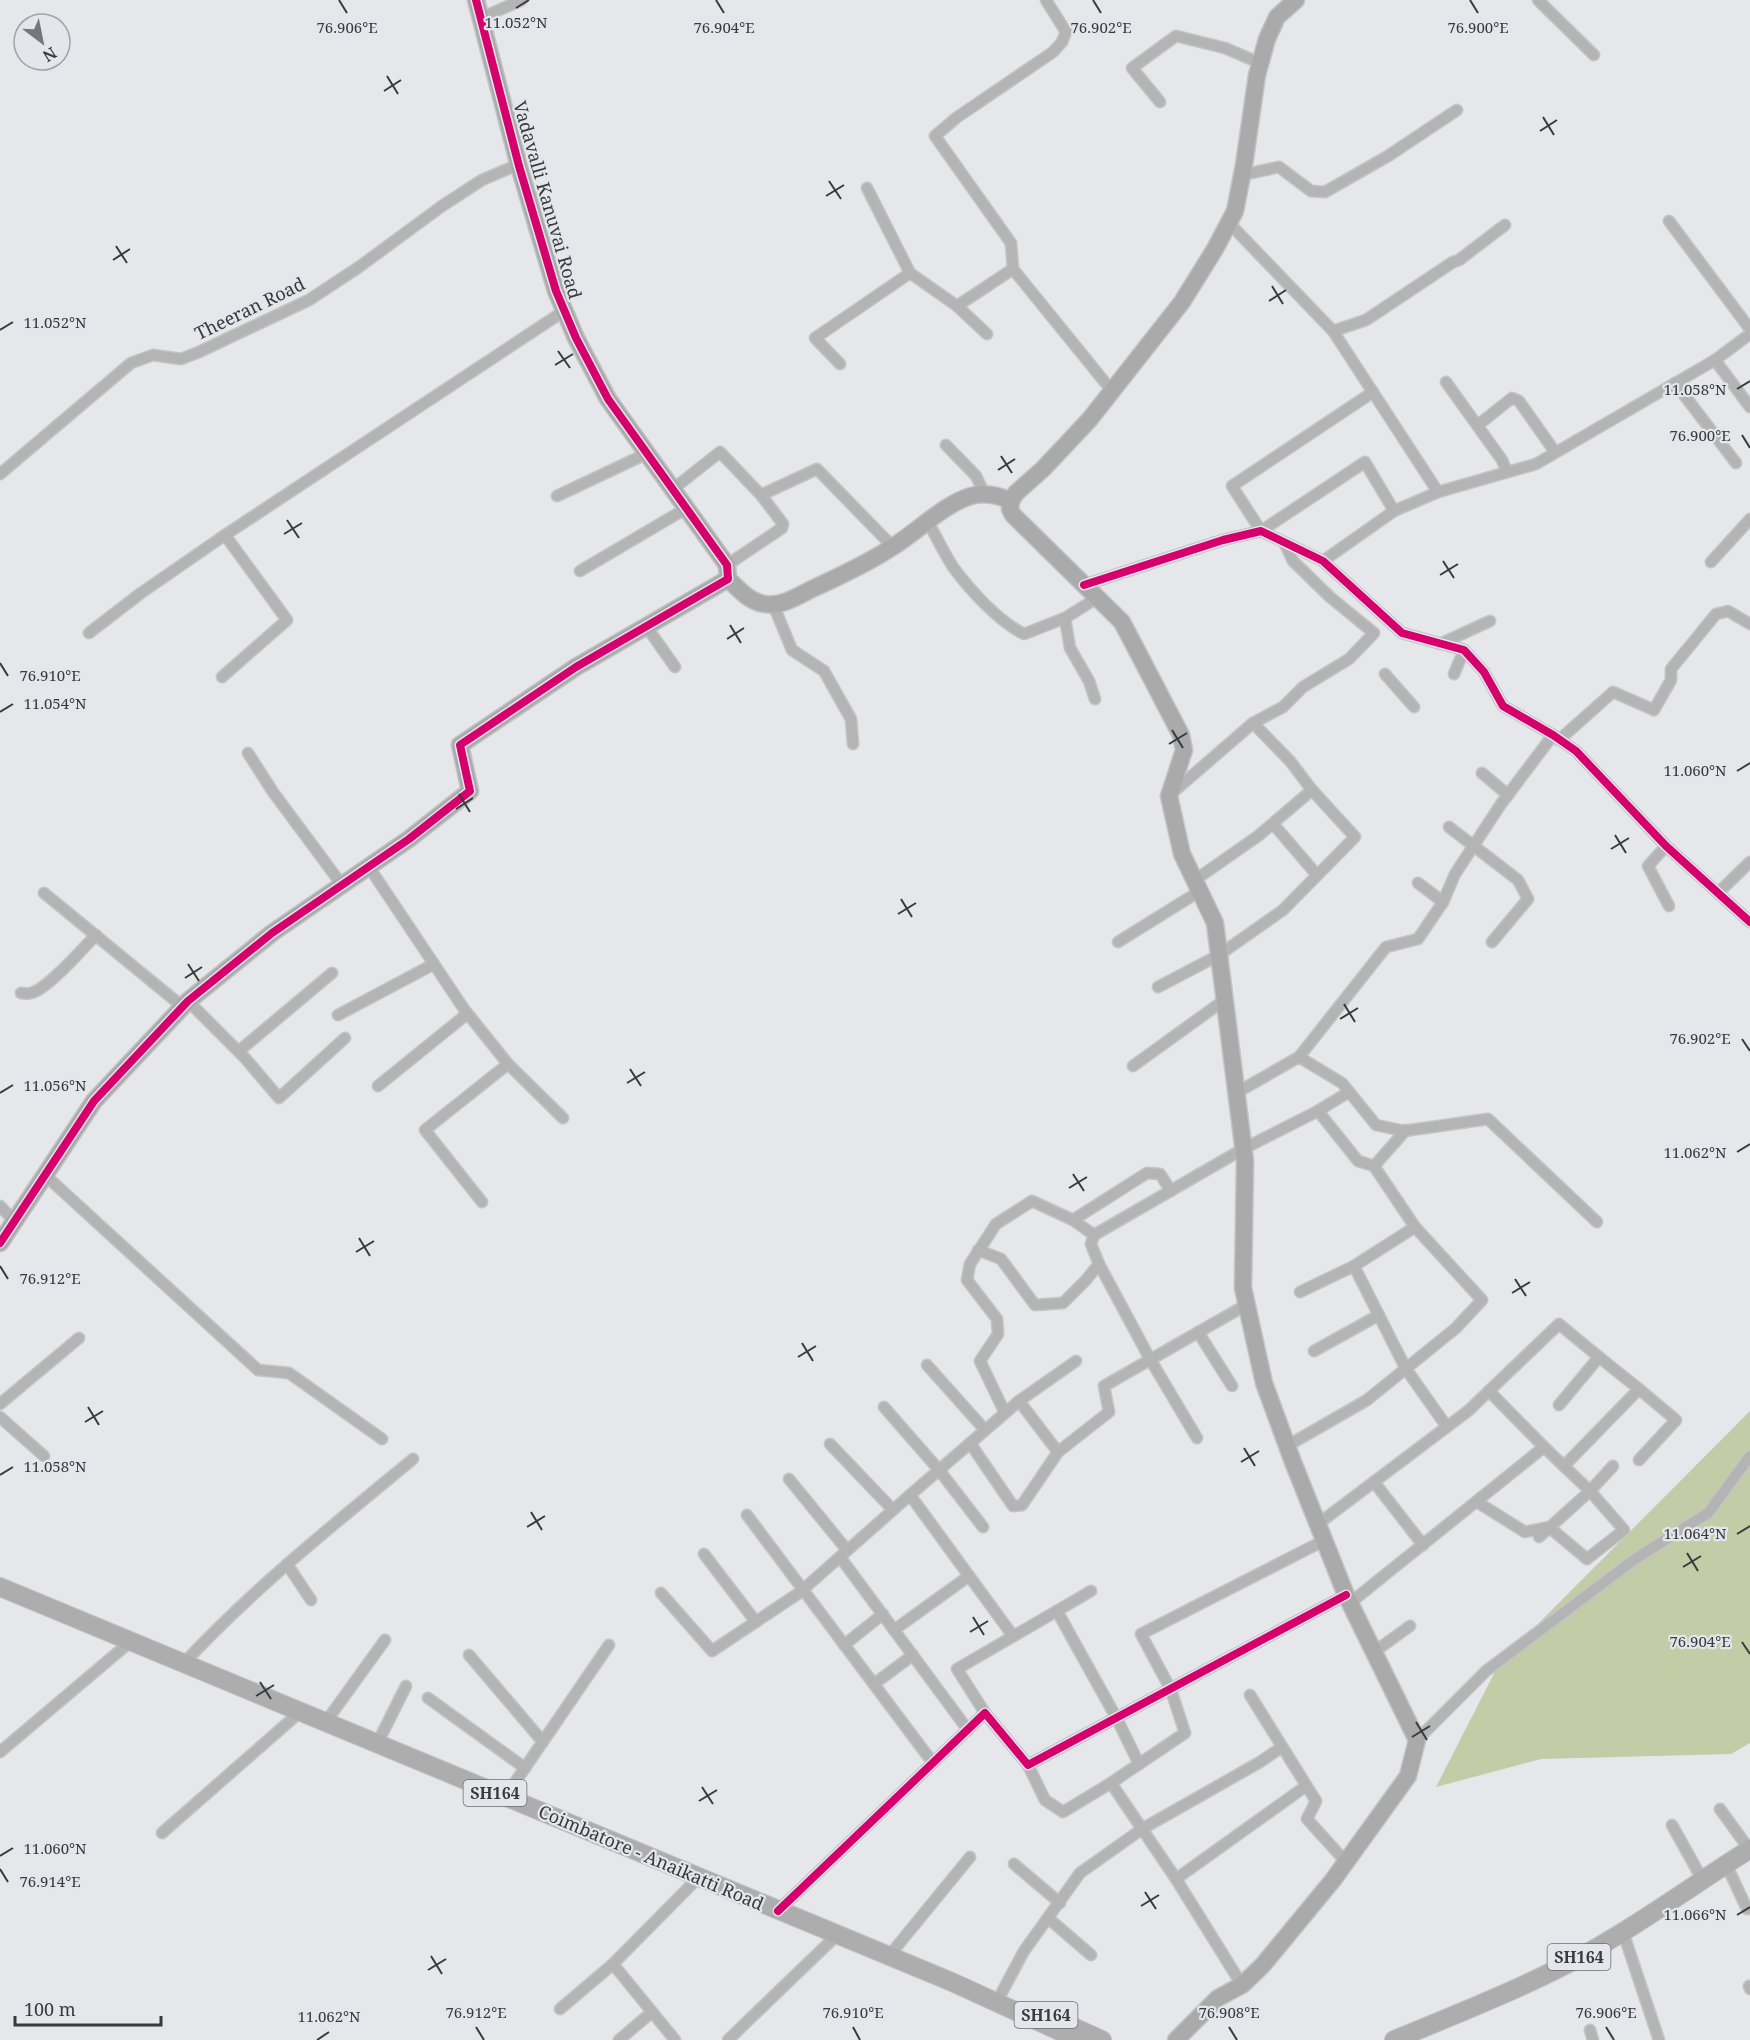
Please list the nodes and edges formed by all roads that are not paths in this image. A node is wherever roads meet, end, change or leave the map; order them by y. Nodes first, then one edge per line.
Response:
1 (476, 0) edge
2 (522, 0) edge
3 (1046, 0) edge
4 (1296, 0) edge
5 (1546, 2) edge
6 (481, 18) junction
7 (1594, 55) dead end
8 (1260, 63) junction
9 (1160, 102) dead end
10 (1457, 110) dead end
11 (519, 166) junction
12 (1242, 175) junction
13 (867, 188) dead end
14 (1669, 221) dead end
15 (1229, 223) junction
16 (1504, 225) dead end
17 (1013, 269) junction
18 (910, 273) junction
19 (957, 306) junction
20 (564, 311) junction
21 (1750, 329) edge
22 (1333, 331) junction
23 (987, 334) dead end
24 (1750, 334) edge
25 (1715, 360) junction
26 (840, 364) dead end
27 (1446, 382) dead end
28 (1675, 383) junction
29 (1112, 391) junction
30 (1373, 392) junction
31 (1750, 407) edge
32 (1478, 425) junction
33 (946, 445) dead end
34 (1556, 452) junction
35 (648, 453) junction
36 (1736, 463) dead end
37 (1507, 472) junction
38 (0, 474) edge
39 (673, 489) junction
40 (1438, 492) junction
41 (984, 494) junction
42 (761, 495) junction
43 (557, 496) dead end
44 (1011, 501) junction
45 (687, 508) junction
46 (1394, 511) junction
47 (1750, 519) edge
48 (928, 522) junction
49 (1261, 531) junction
50 (225, 535) junction
51 (1284, 542) junction
52 (893, 547) junction
53 (1323, 561) junction
54 (1711, 562) dead end
55 (580, 572) dead end
56 (727, 572) junction
57 (1084, 585) junction
58 (1097, 598) junction
59 (773, 604) junction
60 (1065, 618) junction
61 (1490, 621) dead end
62 (1750, 624) edge
63 (646, 626) junction
64 (89, 633) dead end
65 (1440, 644) junction
66 (1464, 650) junction
67 (675, 667) dead end
68 (1385, 674) dead end
69 (1454, 674) dead end
70 (222, 677) dead end
71 (1095, 699) dead end
72 (1414, 707) dead end
73 (1253, 723) junction
74 (1556, 737) junction
75 (853, 744) dead end
76 (248, 753) dead end
77 (1482, 773) dead end
78 (1312, 790) junction
79 (1508, 795) junction
80 (1169, 796) junction
81 (1274, 825) junction
82 (1449, 827) dead end
83 (1473, 846) junction
84 (1666, 846) junction
85 (1750, 862) edge
86 (369, 867) junction
87 (1317, 875) junction
88 (1418, 883) dead end
89 (342, 885) junction
90 (1197, 886) junction
91 (44, 893) dead end
92 (1718, 893) junction
93 (1443, 902) junction
94 (1670, 906) dead end
95 (1750, 922) edge
96 (96, 935) junction
97 (1118, 942) dead end
98 (1491, 942) dead end
99 (1218, 955) junction
100 (434, 964) junction
101 (332, 973) dead end
102 (1158, 987) dead end
103 (21, 993) dead end
104 (1223, 1001) junction
105 (185, 1004) junction
106 (467, 1014) junction
107 (338, 1015) dead end
108 (345, 1038) dead end
109 (239, 1051) junction
110 (1299, 1057) junction
111 (508, 1064) junction
112 (1133, 1066) dead end
113 (378, 1086) dead end
114 (1349, 1092) junction
115 (1236, 1093) junction
116 (1318, 1111) junction
117 (563, 1118) dead end
118 (1406, 1130) junction
119 (1243, 1149) junction
120 (1374, 1166) junction
121 (45, 1175) junction
122 (1171, 1191) junction
123 (482, 1202) dead end
124 (0, 1206) edge
125 (1073, 1220) junction
126 (15, 1222) junction
127 (1598, 1222) dead end
128 (1415, 1227) junction
129 (1094, 1235) junction
130 (0, 1243) edge
131 (978, 1250) junction
132 (1099, 1264) junction
133 (1354, 1266) junction
134 (1300, 1292) dead end
135 (1246, 1305) junction
136 (1379, 1315) junction
137 (1198, 1332) junction
138 (79, 1338) dead end
139 (1314, 1351) dead end
140 (1599, 1357) junction
141 (1150, 1359) junction
142 (1076, 1361) dead end
143 (927, 1365) dead end
144 (1406, 1369) junction
145 (1232, 1386) dead end
146 (1639, 1389) junction
147 (1489, 1391) junction
148 (1019, 1401) junction
149 (0, 1404) edge
150 (1559, 1405) dead end
151 (884, 1407) dead end
152 (1005, 1413) junction
153 (0, 1418) edge
154 (1447, 1427) junction
155 (985, 1430) junction
156 (1197, 1438) dead end
157 (382, 1439) dead end
158 (970, 1443) junction
159 (830, 1444) dead end
160 (1287, 1446) junction
161 (1544, 1448) junction
162 (1058, 1452) junction
163 (44, 1456) dead end
164 (1750, 1456) edge
165 (412, 1459) dead end
166 (1639, 1460) dead end
167 (1564, 1466) junction
168 (1613, 1466) dead end
169 (939, 1470) junction
170 (789, 1479) dead end
171 (1374, 1482) junction
172 (1590, 1491) junction
173 (910, 1495) junction
174 (1477, 1502) junction
175 (893, 1510) junction
176 (747, 1515) dead end
177 (1318, 1524) junction
178 (983, 1527) dead end
179 (1549, 1527) junction
180 (1539, 1537) dead end
181 (1325, 1540) junction
182 (1423, 1545) junction
183 (844, 1553) junction
184 (704, 1554) dead end
185 (287, 1563) junction
186 (969, 1576) junction
187 (0, 1587) edge
188 (802, 1590) junction
189 (1091, 1592) dead end
190 (661, 1593) dead end
191 (1348, 1599) junction
192 (311, 1600) dead end
193 (1057, 1611) junction
194 (883, 1614) junction
195 (756, 1622) junction
196 (1410, 1626) dead end
197 (894, 1630) junction
198 (1013, 1636) junction
199 (385, 1640) dead end
200 (130, 1642) junction
201 (609, 1645) dead end
202 (844, 1645) junction
203 (1374, 1652) junction
204 (469, 1655) dead end
205 (913, 1655) junction
206 (183, 1664) junction
207 (874, 1684) junction
208 (406, 1686) dead end
209 (1171, 1690) junction
210 (1250, 1695) dead end
211 (428, 1698) dead end
212 (300, 1712) junction
213 (985, 1713) junction
214 (1117, 1719) junction
215 (325, 1723) junction
216 (968, 1730) junction
217 (1417, 1740) junction
218 (543, 1742) junction
219 (378, 1744) junction
220 (1282, 1747) junction
221 (0, 1752) edge
222 (933, 1763) junction
223 (1139, 1764) junction
224 (1028, 1765) junction
225 (525, 1768) junction
226 (1111, 1783) junction
227 (1306, 1786) junction
228 (505, 1797) junction
229 (1720, 1809) dead end
230 (1672, 1824) dead end
231 (1142, 1829) junction
232 (162, 1833) dead end
233 (1749, 1849) edge
234 (970, 1857) dead end
235 (1346, 1862) junction
236 (1014, 1864) dead end
237 (1726, 1864) junction
238 (698, 1878) junction
239 (1176, 1879) junction
240 (1702, 1879) junction
241 (1060, 1903) junction
242 (1746, 1909) dead end
243 (778, 1911) junction
244 (1048, 1918) junction
245 (1623, 1932) junction
246 (837, 1935) junction
247 (1090, 1955) dead end
248 (889, 1956) junction
249 (613, 1964) junction
250 (1236, 1988) junction
251 (995, 1996) junction
252 (560, 2009) dead end
253 (652, 2012) junction
254 (619, 2040) edge
255 (675, 2040) edge
256 (728, 2040) edge
257 (1079, 2040) edge
258 (1102, 2040) edge
259 (1176, 2040) edge
260 (1187, 2040) edge
261 (1394, 2040) edge
262 (1659, 2040) edge

1 - 6 main road, Vadavalli Kanuvai Road
2 - 6 street
3 - 17 street
4 - 8 main road
5 - 7 street
6 - 11 main road, Vadavalli Kanuvai Road
8 - 9 street
8 - 12 main road
10 - 12 street
11 - 20 main road, Vadavalli Kanuvai Road
11 - 38 street, Theeran Road
12 - 15 main road
13 - 18 street
14 - 21 street
15 - 22 street
15 - 29 main road
16 - 22 street
17 - 19 street
17 - 29 street
18 - 19 street
18 - 26 street
19 - 23 street
20 - 35 main road, Vadavalli Kanuvai Road
20 - 50 street
22 - 30 street
24 - 25 street
25 - 28 street
25 - 31 street
27 - 32 street
28 - 34 street
28 - 36 street
29 - 44 main road
30 - 40 street
30 - 49 street
32 - 34 street
32 - 37 street
33 - 41 street
34 - 37 street
35 - 39 main road, Vadavalli Kanuvai Road
35 - 43 street
37 - 40 street
39 - 42 street
39 - 45 main road, Vadavalli Kanuvai Road
40 - 46 street
41 - 44 main road
41 - 48 main road
42 - 52 street
42 - 56 street
44 - 57 main road
45 - 55 street
45 - 56 main road, Vadavalli Kanuvai Road
46 - 49 street
46 - 53 street
47 - 54 street
48 - 52 main road
48 - 60 street
49 - 51 street
49 - 57 street
50 - 64 street
50 - 70 street
51 - 53 street
51 - 73 street
52 - 59 main road
53 - 65 street
56 - 59 main road, Vadavalli Kanuvai Road
56 - 63 main road
57 - 58 main road
58 - 60 street
58 - 80 main road
59 - 75 street
60 - 71 street
61 - 65 street
62 - 74 street
63 - 67 street
63 - 86 main road
65 - 66 street
66 - 69 street
66 - 74 street
68 - 72 street
73 - 78 street
73 - 80 street
74 - 79 street
74 - 84 street
76 - 89 street
77 - 79 street
78 - 81 street
78 - 87 street
79 - 83 street
80 - 90 main road
81 - 87 street
81 - 90 street
82 - 83 street
83 - 93 street
83 - 98 street
84 - 92 street
84 - 94 street
85 - 92 street
86 - 89 main road
86 - 100 street
87 - 99 street
88 - 93 street
89 - 105 main road
90 - 97 street
90 - 99 main road
91 - 96 street
92 - 95 street
93 - 110 street
96 - 103 street
96 - 105 street
99 - 102 street
99 - 104 main road
100 - 106 street
100 - 107 street
101 - 109 street
104 - 112 street
104 - 115 main road
105 - 109 street
105 - 121 main road
106 - 111 street
106 - 113 street
108 - 109 street
110 - 114 street
110 - 115 street
111 - 117 street
111 - 123 street
114 - 116 street
114 - 118 street
115 - 119 main road
116 - 119 street
116 - 120 street
118 - 120 street
118 - 127 street
119 - 122 street
119 - 135 main road
120 - 128 street
121 - 126 main road
121 - 157 street
122 - 125 street
122 - 129 street
124 - 126 street
125 - 129 street
125 - 131 street
126 - 130 main road
128 - 133 street
128 - 144 street
129 - 132 street
131 - 132 street
131 - 152 street
132 - 141 street
133 - 134 street
133 - 136 street
135 - 137 street
135 - 160 main road
136 - 139 street
136 - 144 street
137 - 141 street
137 - 145 street
138 - 149 street
140 - 146 street
140 - 147 street
140 - 150 street
141 - 156 street
141 - 162 street
142 - 148 street
143 - 155 street
144 - 154 street
144 - 160 street
146 - 166 street
146 - 167 street
147 - 154 street
147 - 161 street
148 - 152 street
148 - 162 street
151 - 169 street
152 - 155 street
153 - 163 street
154 - 171 street
155 - 158 street
158 - 162 street
158 - 169 street
159 - 175 street
160 - 177 main road
161 - 167 street
161 - 174 street
164 - 217 street
165 - 185 street
167 - 172 street
168 - 172 street
169 - 173 street
169 - 178 street
170 - 183 street
171 - 177 street
171 - 182 street
172 - 179 street
172 - 179 street
173 - 175 street
173 - 186 street
174 - 179 street
174 - 182 street
175 - 183 street
176 - 188 street
177 - 181 main road
179 - 180 street
181 - 191 main road
181 - 209 street
182 - 191 street
183 - 188 street
183 - 194 street
184 - 195 street
185 - 192 street
185 - 206 street
186 - 197 street
186 - 198 street
187 - 200 main road, Coimbatore - Anaikatti Road / SH164
188 - 195 street
188 - 202 street
189 - 193 street
190 - 195 street
191 - 203 main road
191 - 209 street
193 - 198 street
193 - 214 street
194 - 197 street
194 - 202 street
196 - 203 street
197 - 205 street
198 - 213 street
199 - 215 street
200 - 206 main road, Coimbatore - Anaikatti Road / SH164
200 - 221 street
201 - 218 street
202 - 207 street
203 - 217 main road
204 - 218 street
205 - 207 street
205 - 216 street
206 - 212 main road, Coimbatore - Anaikatti Road / SH164
207 - 222 street
208 - 219 street
209 - 214 street
209 - 223 street
210 - 220 street
211 - 225 street
212 - 215 main road, Coimbatore - Anaikatti Road / SH164
212 - 232 street
213 - 216 street
213 - 224 street
214 - 223 street
214 - 224 street
215 - 219 main road, Coimbatore - Anaikatti Road / SH164
216 - 222 street
217 - 235 main road
218 - 225 street
219 - 228 main road, Coimbatore - Anaikatti Road / SH164
220 - 227 street
220 - 231 street
222 - 243 street
223 - 226 street
224 - 226 street
225 - 228 street
226 - 231 street
227 - 235 street
227 - 239 street
228 - 238 main road, Coimbatore - Anaikatti Road / SH164
229 - 233 street
230 - 240 street
231 - 239 street
231 - 241 street
233 - 237 main road, SH164
234 - 248 street
235 - 250 main road
236 - 241 street
237 - 240 main road, SH164
237 - 242 street
238 - 243 main road, Coimbatore - Anaikatti Road / SH164
238 - 249 street
239 - 250 street
240 - 245 main road, SH164
241 - 244 street
243 - 246 main road, Coimbatore - Anaikatti Road / SH164
244 - 247 street
244 - 251 street
245 - 261 main road, SH164
245 - 262 street
246 - 248 main road, Coimbatore - Anaikatti Road / SH164
246 - 256 street
248 - 251 main road, Coimbatore - Anaikatti Road / SH164
249 - 252 street
249 - 253 street
250 - 259 main road
250 - 260 main road
251 - 257 main road
251 - 258 main road, Coimbatore - Anaikatti Road / SH164
253 - 254 street
253 - 255 street

